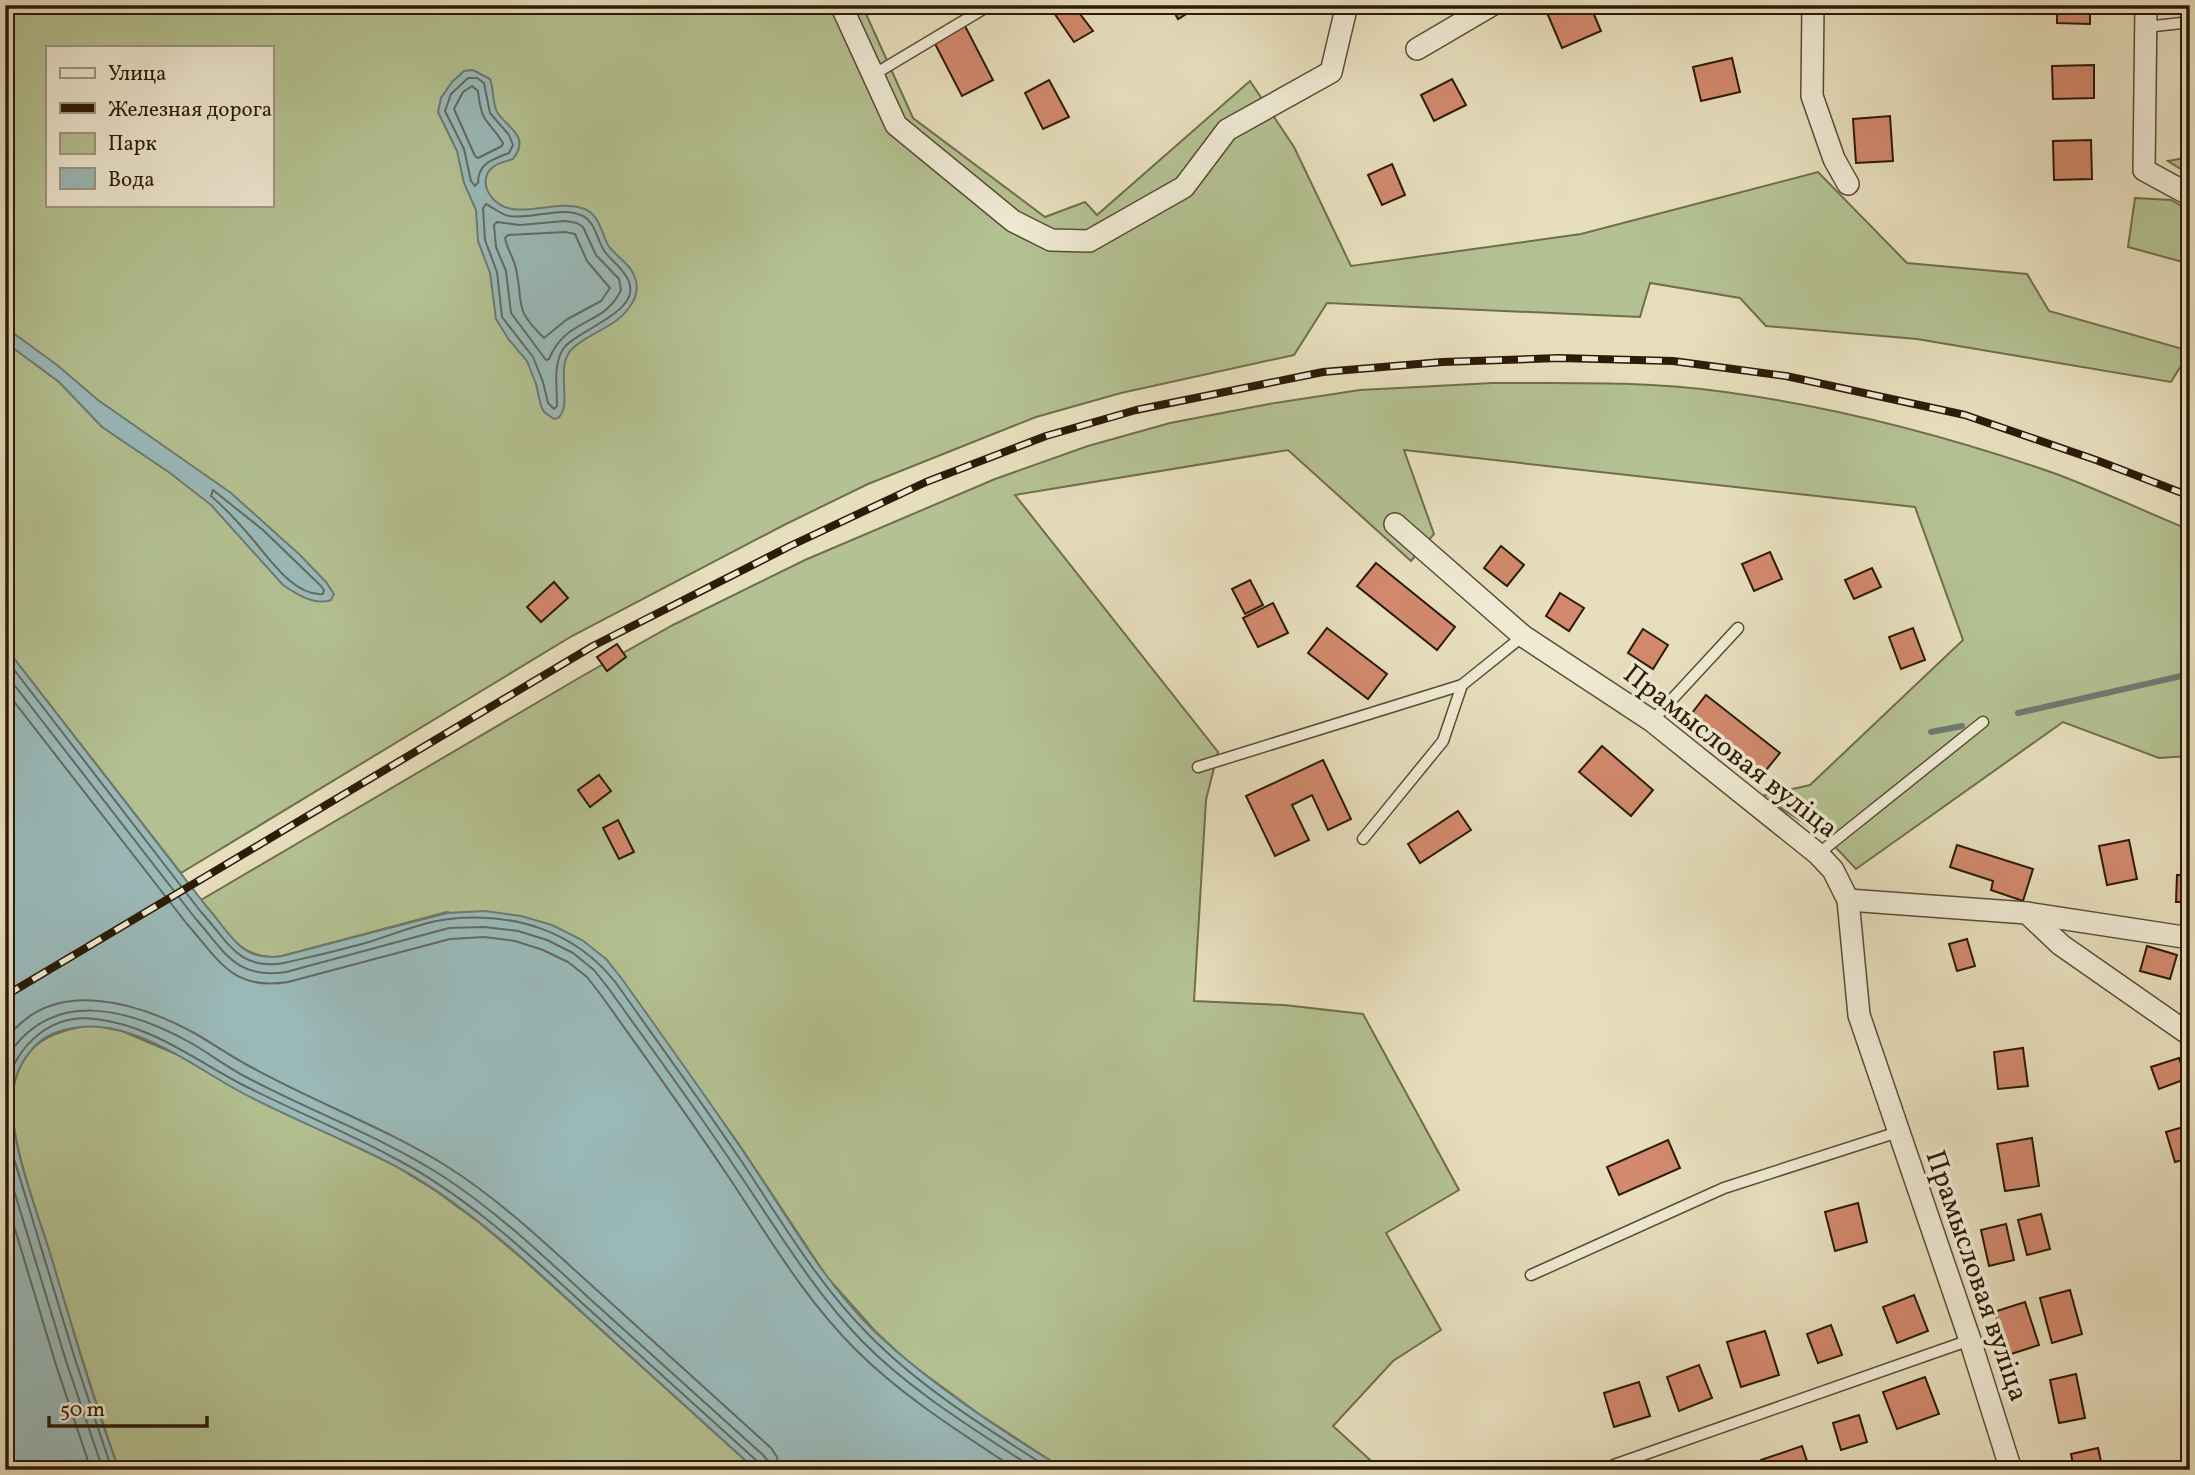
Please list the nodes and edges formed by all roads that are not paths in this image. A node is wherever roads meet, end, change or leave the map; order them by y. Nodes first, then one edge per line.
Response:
1 (841, 5) edge
2 (990, 5) edge
3 (1343, 5) edge
4 (1492, 5) edge
5 (1813, 5) edge
6 (2146, 5) edge
7 (2190, 22) edge
8 (2146, 27) junction
9 (1417, 50) dead end
10 (873, 75) junction
11 (1848, 184) dead end
12 (2190, 195) edge
13 (1395, 524) dead end
14 (1738, 628) dead end
15 (1523, 636) junction
16 (1462, 685) junction
17 (1652, 721) junction
18 (1983, 722) dead end
19 (1198, 767) dead end
20 (1363, 839) dead end
21 (1818, 854) junction
22 (1848, 900) junction
23 (2027, 913) junction
24 (2190, 938) edge
25 (2190, 1035) edge
26 (1898, 1132) junction
27 (1531, 1275) dead end
28 (1970, 1340) junction
29 (1614, 1465) dead end
30 (2011, 1470) edge

1 - 10 street
2 - 10 lane
3 - 10 street
4 - 9 street
5 - 11 street
6 - 8 street
7 - 8 lane
8 - 12 street
13 - 15 street, Прамысловая вуліца
14 - 17 lane
15 - 16 lane
15 - 17 street, Прамысловая вуліца
16 - 19 lane
16 - 20 lane
17 - 21 street, Прамысловая вуліца
18 - 21 lane
21 - 22 street, Прамысловая вуліца
22 - 23 street
22 - 26 street, Прамысловая вуліца
23 - 24 street
23 - 25 street
26 - 27 lane
26 - 28 street, Прамысловая вуліца
28 - 29 lane
28 - 30 street, Прамысловая вуліца

